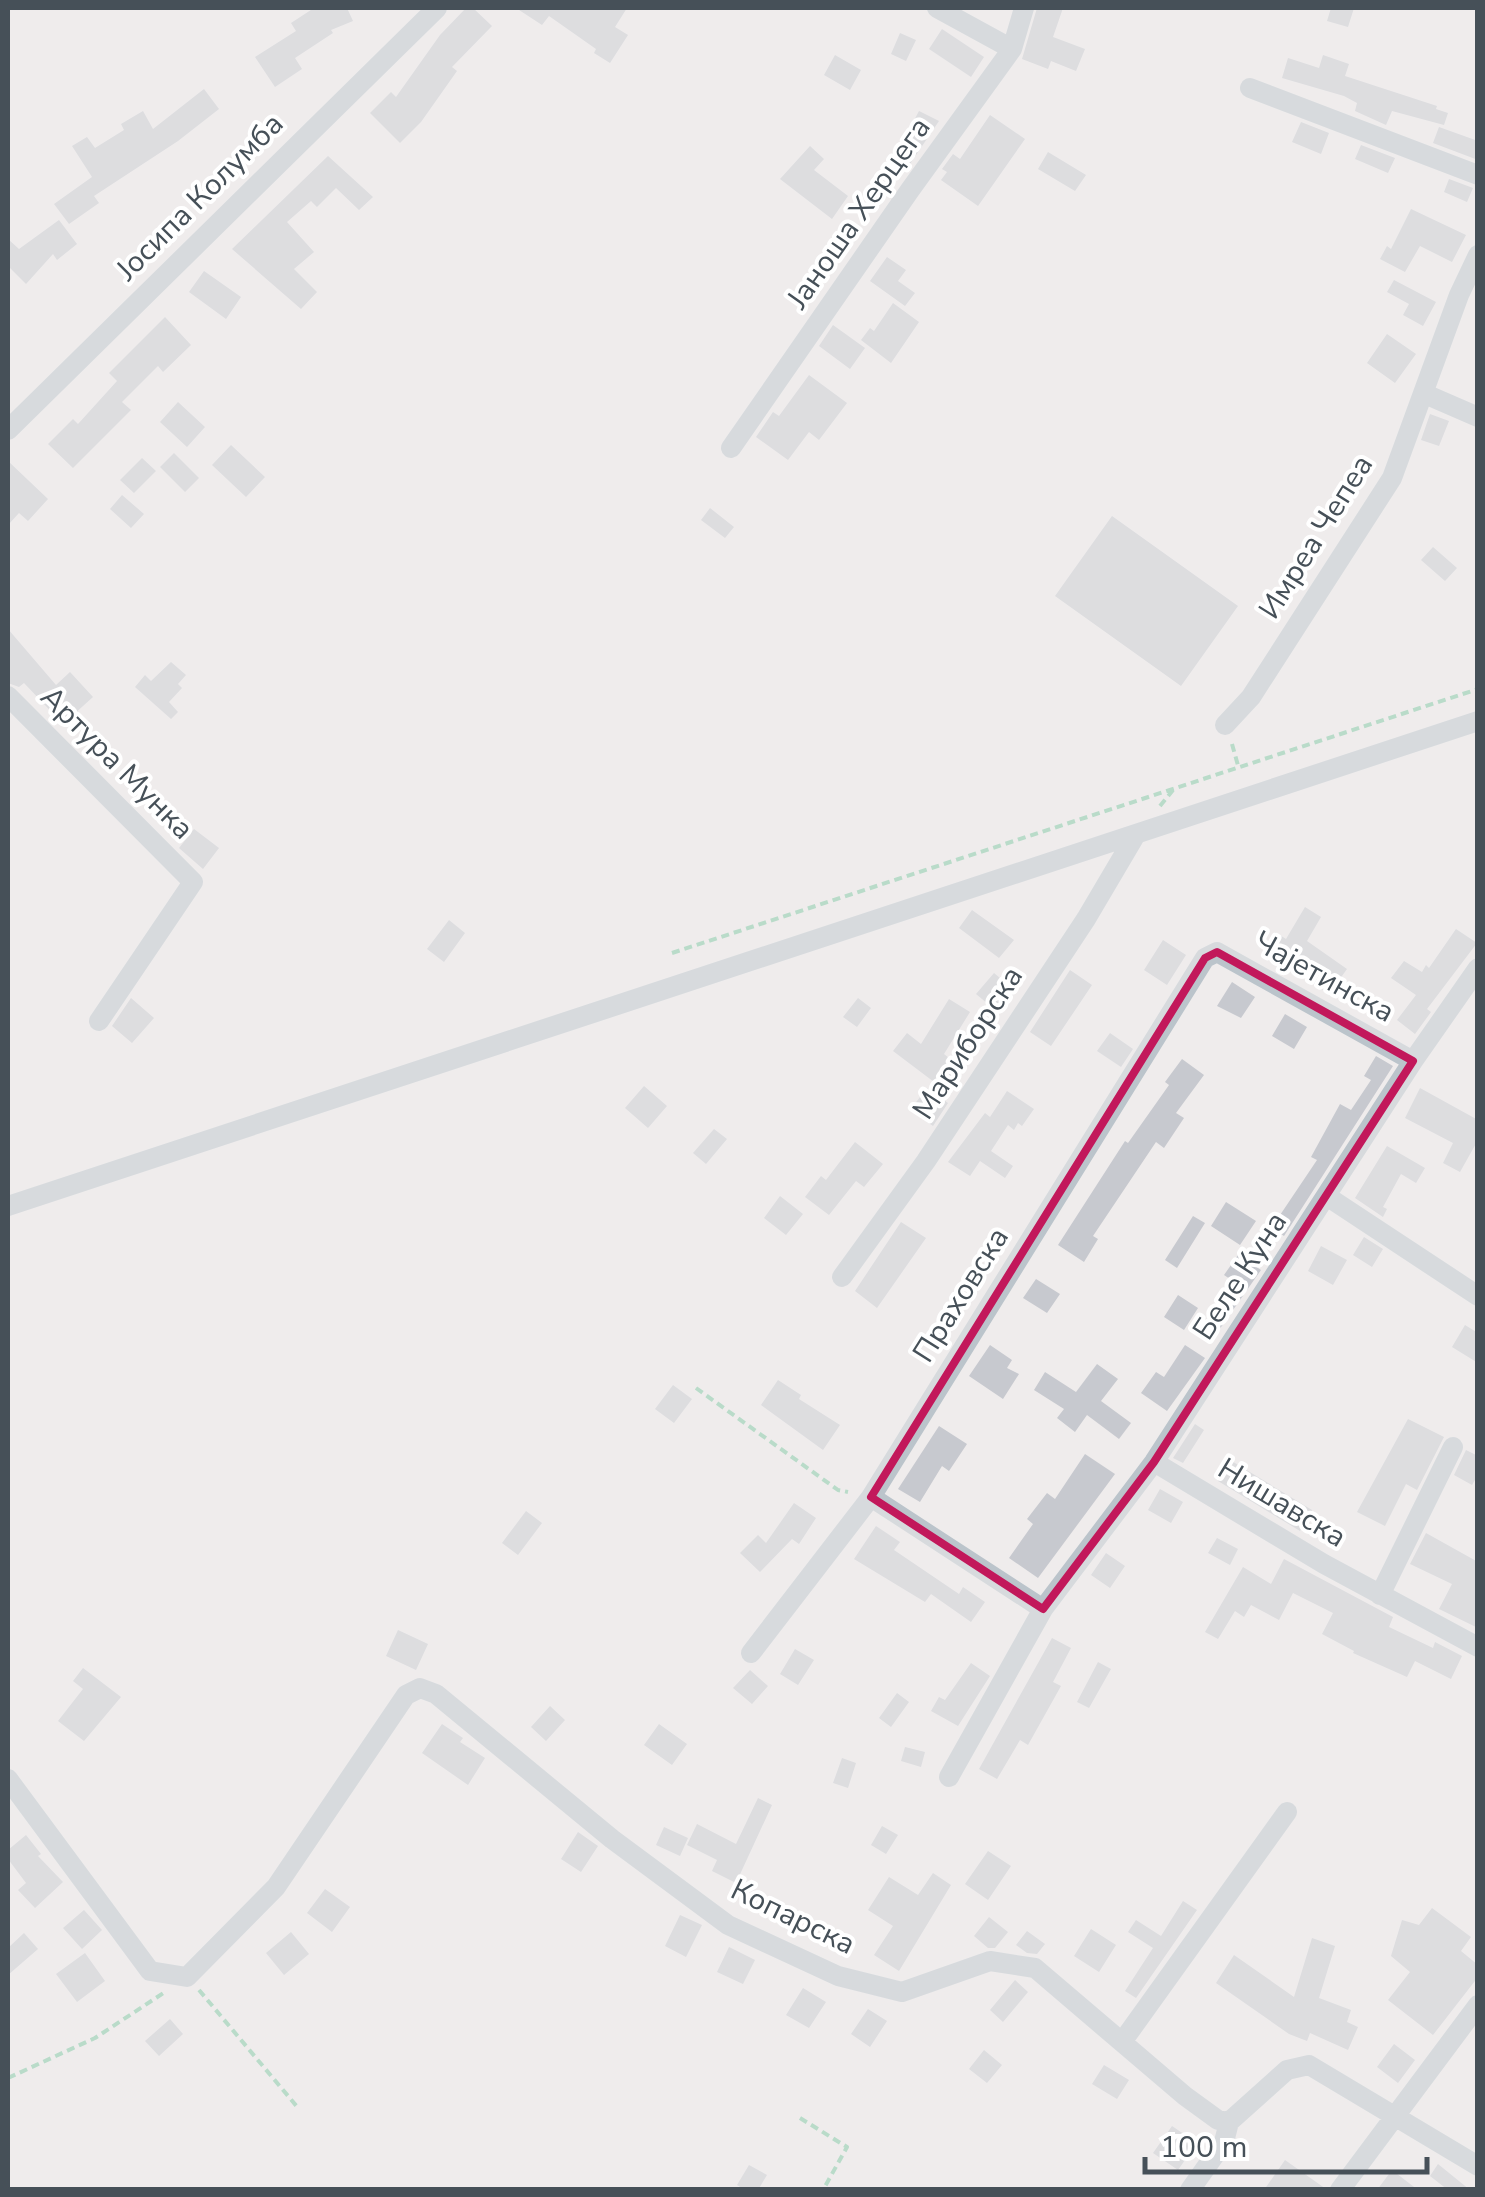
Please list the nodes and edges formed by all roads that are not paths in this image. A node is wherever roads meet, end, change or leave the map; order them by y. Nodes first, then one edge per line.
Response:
1 (438, 8) edge
2 (937, 8) edge
3 (1024, 8) edge
4 (1012, 49) junction
5 (1250, 88) dead end
6 (1478, 175) edge
7 (1478, 255) edge
8 (1425, 394) junction
9 (1478, 418) edge
10 (8, 430) edge
11 (731, 448) dead end
12 (8, 696) edge
13 (1478, 721) edge
14 (1225, 725) road end
15 (1134, 836) junction
16 (1206, 958) joint
17 (1478, 968) edge
18 (99, 1021) dead end
19 (1413, 1061) junction
20 (1328, 1197) junction
21 (8, 1206) edge
22 (842, 1277) dead end
23 (1478, 1296) edge
24 (1453, 1448) dead end
25 (1154, 1462) junction
26 (871, 1497) junction
27 (1380, 1595) junction
28 (1043, 1609) junction
29 (1478, 1647) edge
30 (751, 1653) dead end
31 (949, 1777) dead end
32 (8, 1779) edge
33 (1286, 1812) dead end
34 (1478, 2006) edge
35 (1122, 2042) junction
36 (1398, 2116) junction
37 (1229, 2122) junction
38 (1478, 2166) edge
39 (1190, 2190) edge
40 (1340, 2190) edge

1 - 10 street, Јосипа Колумба
2 - 4 street
3 - 4 street, Јаноша Херцега
4 - 11 street, Јаноша Херцега
5 - 6 street
7 - 8 street, Имреа Чепеа
8 - 9 street
8 - 14 street, Имреа Чепеа
12 - 18 street, Артура Мунка
13 - 15 street
15 - 21 street
15 - 22 street, Мариборска
16 - 19 street, Чајетинска
16 - 26 street, Праховска
17 - 19 street, Беле Куна
19 - 20 street, Беле Куна
20 - 23 street
20 - 25 street, Беле Куна
24 - 27 street
25 - 27 street, Нишавска
25 - 28 street, Беле Куна
26 - 28 street
26 - 30 street, Праховска
27 - 29 street, Нишавска
28 - 31 street, Беле Куна
32 - 35 street, Копарска
33 - 35 street
34 - 36 street
35 - 37 street, Копарска
36 - 37 street
36 - 38 street
36 - 40 street
37 - 39 street

